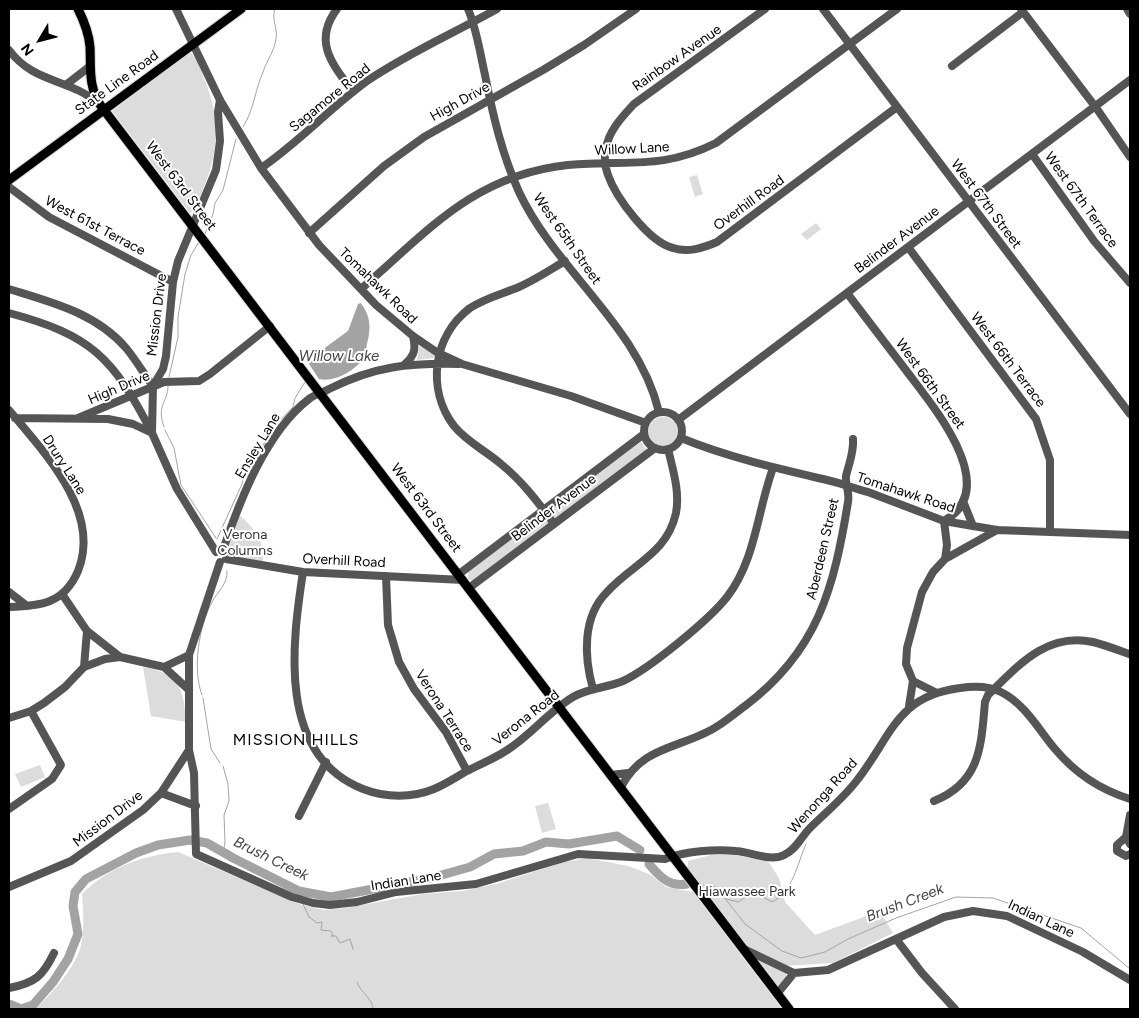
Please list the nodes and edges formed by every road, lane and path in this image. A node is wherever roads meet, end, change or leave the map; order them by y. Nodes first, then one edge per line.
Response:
1 (78, 9) edge
2 (176, 9) edge
3 (240, 9) edge
4 (337, 9) edge
5 (468, 9) edge
6 (497, 9) edge
7 (636, 9) edge
8 (765, 9) edge
9 (823, 9) edge
10 (897, 9) edge
11 (1127, 9) edge
12 (1022, 11) edge
13 (1130, 14) edge
14 (473, 22) junction
15 (194, 44) junction
16 (850, 44) junction
17 (9, 50) edge
18 (952, 66) dead end
19 (89, 67) junction
20 (1130, 80) edge
21 (67, 84) junction
22 (354, 92) junction
23 (490, 99) junction
24 (220, 100) junction
25 (1095, 106) junction
26 (103, 107) junction
27 (897, 107) junction
28 (233, 121) junction
29 (220, 124) junction
30 (1032, 154) junction
31 (1130, 157) edge
32 (605, 164) junction
33 (261, 168) junction
34 (514, 178) junction
35 (9, 180) edge
36 (9, 187) edge
37 (969, 202) junction
38 (193, 225) junction
39 (308, 233) junction
40 (908, 247) junction
41 (565, 261) junction
42 (173, 282) junction
43 (1130, 283) edge
44 (9, 288) edge
45 (361, 289) junction
46 (847, 293) junction
47 (9, 313) edge
48 (270, 326) junction
49 (413, 336) junction
50 (438, 353) junction
51 (438, 363) junction
52 (405, 364) junction
53 (462, 364) junction
54 (153, 386) junction
55 (322, 393) junction
56 (133, 396) junction
57 (9, 410) edge
58 (659, 412) junction
59 (1130, 414) edge
60 (12, 417) edge
61 (78, 418) junction
62 (678, 420) junction
63 (646, 423) junction
64 (9, 424) edge
65 (152, 433) junction
66 (644, 434) junction
67 (681, 438) junction
68 (853, 439) dead end
69 (655, 448) junction
70 (668, 449) junction
71 (773, 468) junction
72 (848, 487) junction
73 (963, 501) junction
74 (544, 510) junction
75 (944, 521) junction
76 (554, 524) junction
77 (973, 526) junction
78 (997, 530) junction
79 (1050, 532) junction
80 (1130, 535) edge
81 (219, 551) junction
82 (945, 559) junction
83 (223, 560) junction
84 (303, 572) junction
85 (386, 576) junction
86 (461, 577) junction
87 (469, 588) junction
88 (9, 593) edge
89 (62, 594) junction
90 (9, 606) edge
91 (27, 606) junction
92 (87, 632) junction
93 (189, 654) junction
94 (1130, 656) edge
95 (120, 657) junction
96 (84, 667) junction
97 (164, 667) junction
98 (913, 681) junction
99 (593, 689) junction
100 (189, 690) junction
101 (993, 690) junction
102 (935, 692) junction
103 (909, 706) junction
104 (559, 707) junction
105 (31, 711) junction
106 (9, 718) edge
107 (189, 750) junction
108 (326, 762) junction
109 (466, 771) junction
110 (628, 773) junction
111 (611, 775) junction
112 (621, 788) junction
113 (161, 793) junction
114 (1130, 799) edge
115 (934, 802) dead end
116 (196, 806) junction
117 (9, 809) edge
118 (1130, 815) edge
119 (299, 816) dead end
120 (1128, 840) edge
121 (1130, 854) edge
122 (674, 856) junction
123 (9, 887) edge
124 (896, 939) junction
125 (742, 948) junction
126 (54, 953) dead end
127 (794, 973) junction
128 (1130, 980) edge
129 (9, 988) edge
130 (777, 994) junction
131 (789, 1009) edge
132 (955, 1009) edge

1 - 19 main road, West 63rd Street
2 - 15 street, Tomahawk Road
3 - 15 main road, State Line Road
4 - 22 street
5 - 14 street, West 65th Street
6 - 14 street, Sagamore Road
7 - 23 street, High Drive
8 - 32 street, Rainbow Avenue
9 - 16 street, West 67th Street
10 - 16 street, Willow Lane
11 - 13 street
12 - 18 street
12 - 25 street
14 - 22 street, Sagamore Road
14 - 23 street, West 65th Street
15 - 24 street, Tomahawk Road
15 - 26 main road, State Line Road
16 - 27 street, West 67th Street
16 - 32 street, Willow Lane
17 - 21 street
19 - 21 street
19 - 26 main road, West 63rd Street
20 - 25 street, Belinder Avenue
21 - 26 street
22 - 33 street, Sagamore Road
23 - 34 street, West 65th Street
23 - 39 street, High Drive
24 - 28 street, Tomahawk Road
24 - 29 street, Mission Drive
25 - 30 street, Belinder Avenue
25 - 31 street
26 - 35 main road, State Line Road
26 - 38 main road, West 63rd Street
27 - 32 street, Overhill Road
27 - 37 street, West 67th Street
28 - 29 street
28 - 33 street, Tomahawk Road
29 - 38 street, Mission Drive
30 - 37 street, Belinder Avenue
30 - 43 street, West 67th Terrace
32 - 34 street, Willow Lane
33 - 39 street, Tomahawk Road
34 - 41 street, West 65th Street
34 - 45 street, Willow Lane
36 - 42 street, West 61st Terrace
37 - 40 street, Belinder Avenue
37 - 59 street, West 67th Street
38 - 42 street, Mission Drive
38 - 48 main road, West 63rd Street
39 - 45 street, Tomahawk Road
40 - 46 street, Belinder Avenue
40 - 79 street, West 66th Terrace
41 - 50 street
41 - 58 street, West 65th Street
42 - 54 street, Mission Drive
44 - 54 street
45 - 49 street, Tomahawk Road
46 - 62 street, Belinder Avenue
46 - 73 street, West 66th Street
47 - 56 street
48 - 54 street, High Drive
48 - 55 main road, West 63rd Street
49 - 50 street, Tomahawk Road
49 - 52 street
50 - 51 street
50 - 53 street, Tomahawk Road
51 - 52 street, Ensley Lane
51 - 53 street, Ensley Lane
51 - 74 street
52 - 55 street, Ensley Lane
53 - 63 street, Tomahawk Road
54 - 56 street, High Drive
54 - 65 street, Mission Drive
55 - 81 street, Ensley Lane
55 - 86 main road, West 63rd Street
56 - 61 street, High Drive
56 - 65 street
57 - 60 street, Drury Lane
58 - 62 street
58 - 63 street
60 - 61 street, High Drive
60 - 64 street
60 - 89 street, Drury Lane
61 - 65 street, High Drive
62 - 67 street
63 - 66 street
65 - 81 street, Mission Drive
66 - 69 street
66 - 74 street
67 - 70 street
67 - 71 street, Tomahawk Road
68 - 72 street, Aberdeen Street
69 - 70 street
69 - 76 street, Belinder Avenue
70 - 99 street
71 - 72 street, Tomahawk Road
71 - 99 street, Verona Road
72 - 75 street, Tomahawk Road
72 - 110 street, Aberdeen Street
73 - 75 street
73 - 77 street, West 66th Street
74 - 76 street
74 - 86 street
75 - 77 street, Tomahawk Road
75 - 82 street
76 - 87 street, Belinder Avenue
77 - 78 street, Tomahawk Road
78 - 79 street, Tomahawk Road
78 - 82 street
79 - 80 street, Tomahawk Road
81 - 83 street, Mission Drive
82 - 98 street
83 - 84 street, Overhill Road
83 - 93 street
84 - 85 street, Overhill Road
84 - 108 street, Verona Road
85 - 86 street, Overhill Road
85 - 109 street, Verona Terrace
86 - 87 main road, West 63rd Street
87 - 104 main road, West 63rd Street
88 - 90 street
88 - 91 street
89 - 91 street
89 - 92 street
90 - 91 street
92 - 95 street
92 - 96 street
93 - 97 street
93 - 100 street
94 - 101 street
95 - 96 street
95 - 97 street
96 - 105 street
97 - 100 street
98 - 102 street
98 - 103 street
99 - 104 street, Verona Road
100 - 107 street
101 - 102 street, Wenonga Road
101 - 114 street, Wenonga Road
101 - 115 street
102 - 103 street, Wenonga Road
103 - 122 street, Wenonga Road
104 - 109 street, Verona Road
104 - 111 main road, West 63rd Street
105 - 106 street
105 - 117 street
107 - 113 street, Mission Drive
107 - 116 street, Indian Lane
108 - 109 street, Verona Road
108 - 119 street
110 - 111 street
110 - 112 street, Aberdeen Street
111 - 112 main road, West 63rd Street
112 - 122 main road, West 63rd Street
113 - 116 street
113 - 123 street, Mission Drive
116 - 122 street, Indian Lane
118 - 120 street
120 - 121 street
122 - 125 main road, West 63rd Street
124 - 127 street, Indian Lane
124 - 128 street, Indian Lane
124 - 132 street
125 - 127 street
125 - 130 main road, West 63rd Street
126 - 129 street
127 - 130 street
130 - 131 main road, West 63rd Street

